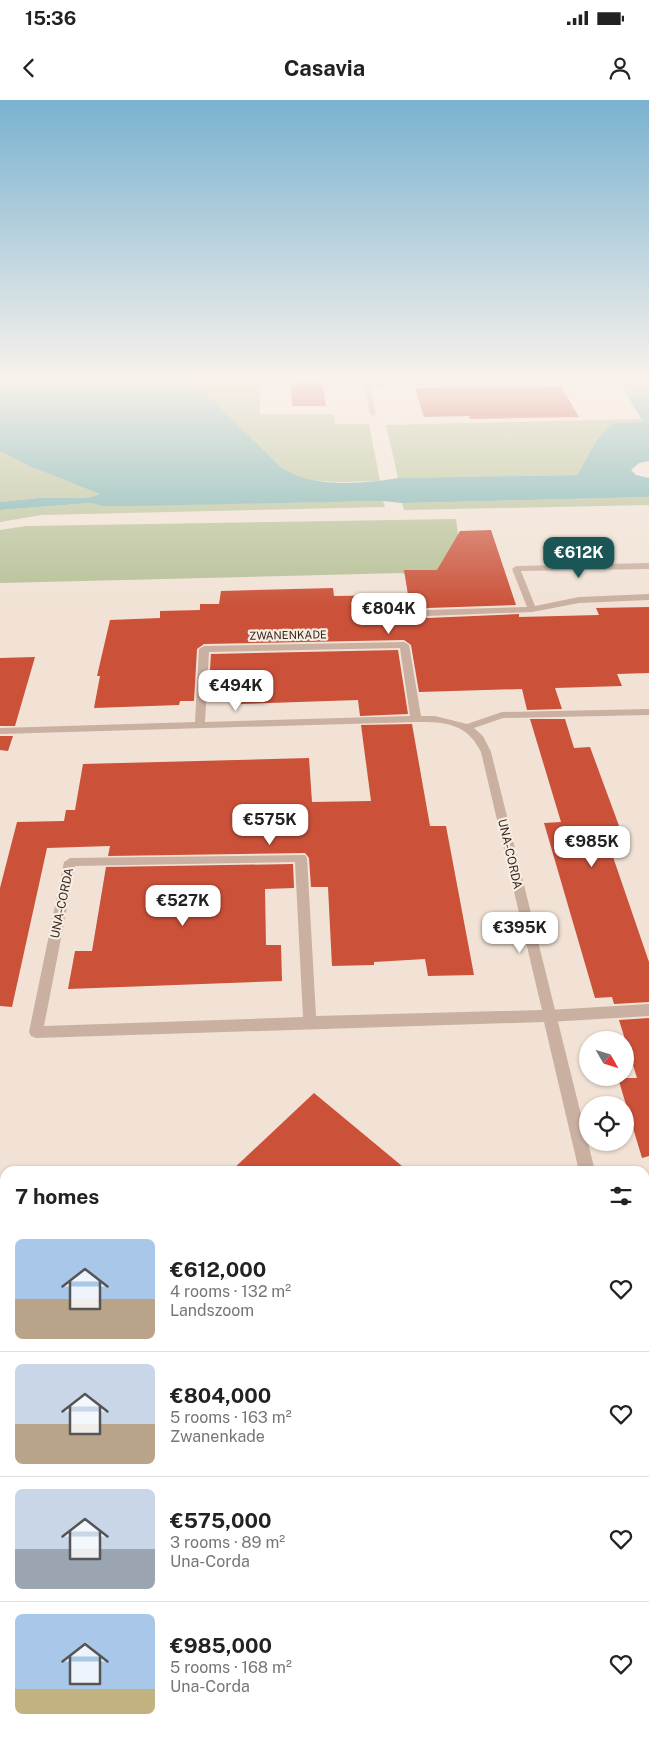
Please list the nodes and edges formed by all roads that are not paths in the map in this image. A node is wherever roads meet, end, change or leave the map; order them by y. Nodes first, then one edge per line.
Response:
1 (649, 566) edge
2 (649, 597) edge
3 (532, 608) junction
4 (427, 613) dead end
5 (649, 712) edge
6 (416, 719) junction
7 (200, 726) junction
8 (467, 727) junction
9 (0, 731) edge
10 (649, 1010) edge
11 (549, 1016) junction
12 (310, 1022) junction
13 (586, 1166) edge

1 - 3 street
2 - 3 street
3 - 4 street
5 - 8 street
6 - 7 street
6 - 7 street, ZWANENKADE
6 - 8 street
7 - 9 street
8 - 11 street, UNA-CORDA
10 - 11 street
11 - 12 street, UNA-CORDA
11 - 13 street, UNA-CORDA
12 - 12 street, UNA-CORDA

